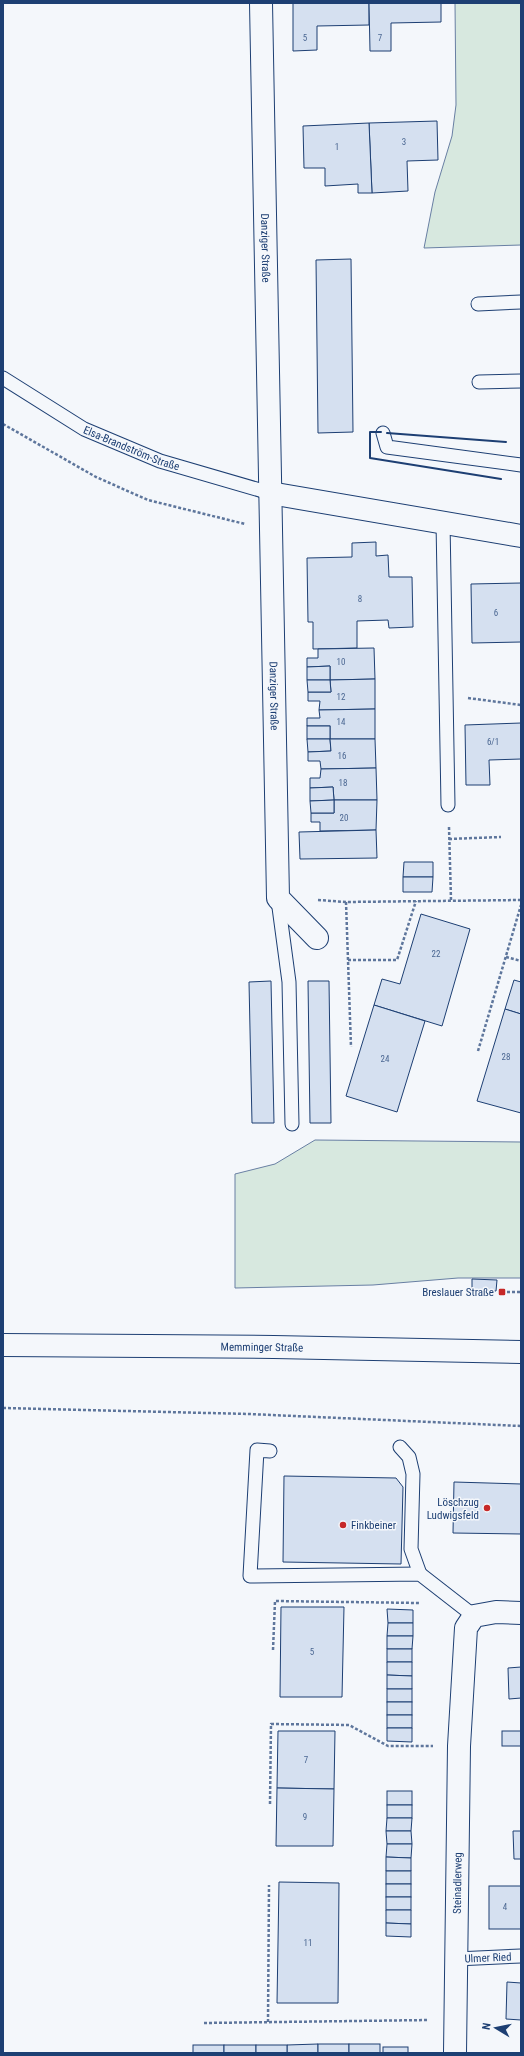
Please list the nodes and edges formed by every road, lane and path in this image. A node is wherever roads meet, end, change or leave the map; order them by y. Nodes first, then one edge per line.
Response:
1 (261, 3) edge
2 (521, 302) edge
3 (478, 304) dead end
4 (3, 378) edge
5 (521, 381) edge
6 (480, 382) dead end
7 (3, 424) edge
8 (383, 433) dead end
9 (521, 465) edge
10 (270, 493) junction
11 (443, 522) junction
12 (271, 530) junction
13 (521, 536) edge
14 (446, 694) junction
15 (521, 705) edge
16 (448, 805) joint
17 (501, 837) dead end
18 (449, 839) junction
19 (278, 898) junction
20 (450, 900) junction
21 (521, 900) edge
22 (416, 901) junction
23 (346, 902) junction
24 (521, 905) edge
25 (317, 938) dead end
26 (506, 957) junction
27 (348, 960) junction
28 (521, 961) edge
29 (351, 1047) dead end
30 (478, 1051) dead end
31 (292, 1124) dead end
32 (502, 1292) dead end
33 (521, 1292) edge
34 (3, 1345) edge
35 (521, 1352) edge
36 (3, 1408) edge
37 (521, 1426) edge
38 (400, 1447) dead end
39 (270, 1451) dead end
40 (420, 1574) junction
41 (423, 1603) dead end
42 (521, 1613) edge
43 (474, 1616) junction
44 (273, 1650) dead end
45 (459, 1746) junction
46 (270, 1804) dead end
47 (269, 1885) dead end
48 (521, 1956) edge
49 (456, 1959) junction
50 (455, 2019) junction
51 (268, 2022) junction
52 (204, 2023) dead end
53 (455, 2053) edge

1 - 10 street, Danziger Straße
2 - 3 lane
4 - 10 lane, Elsa-Brandström-Straße
5 - 6 lane
7 - 12 path
8 - 9 lane
10 - 11 street
10 - 12 street, Danziger Straße
11 - 13 street
11 - 14 lane
12 - 19 street, Danziger Straße
14 - 15 path
14 - 16 lane
16 - 18 path
17 - 18 path
18 - 20 path
19 - 23 path
19 - 25 street
19 - 31 lane
20 - 21 path
20 - 22 path
22 - 23 path
22 - 27 path
23 - 27 path
24 - 26 path
26 - 28 path
26 - 30 path
27 - 29 path
32 - 33 path
34 - 35 street, Memminger Straße
36 - 37 path
38 - 40 lane
39 - 40 lane
40 - 43 lane
41 - 44 path
42 - 43 street
43 - 45 street, Steinadlerweg
45 - 46 path
45 - 49 street, Steinadlerweg
47 - 51 path
48 - 49 lane, Ulmer Ried
49 - 50 street, Steinadlerweg
50 - 51 path
50 - 53 street, Steinadlerweg
51 - 52 path

